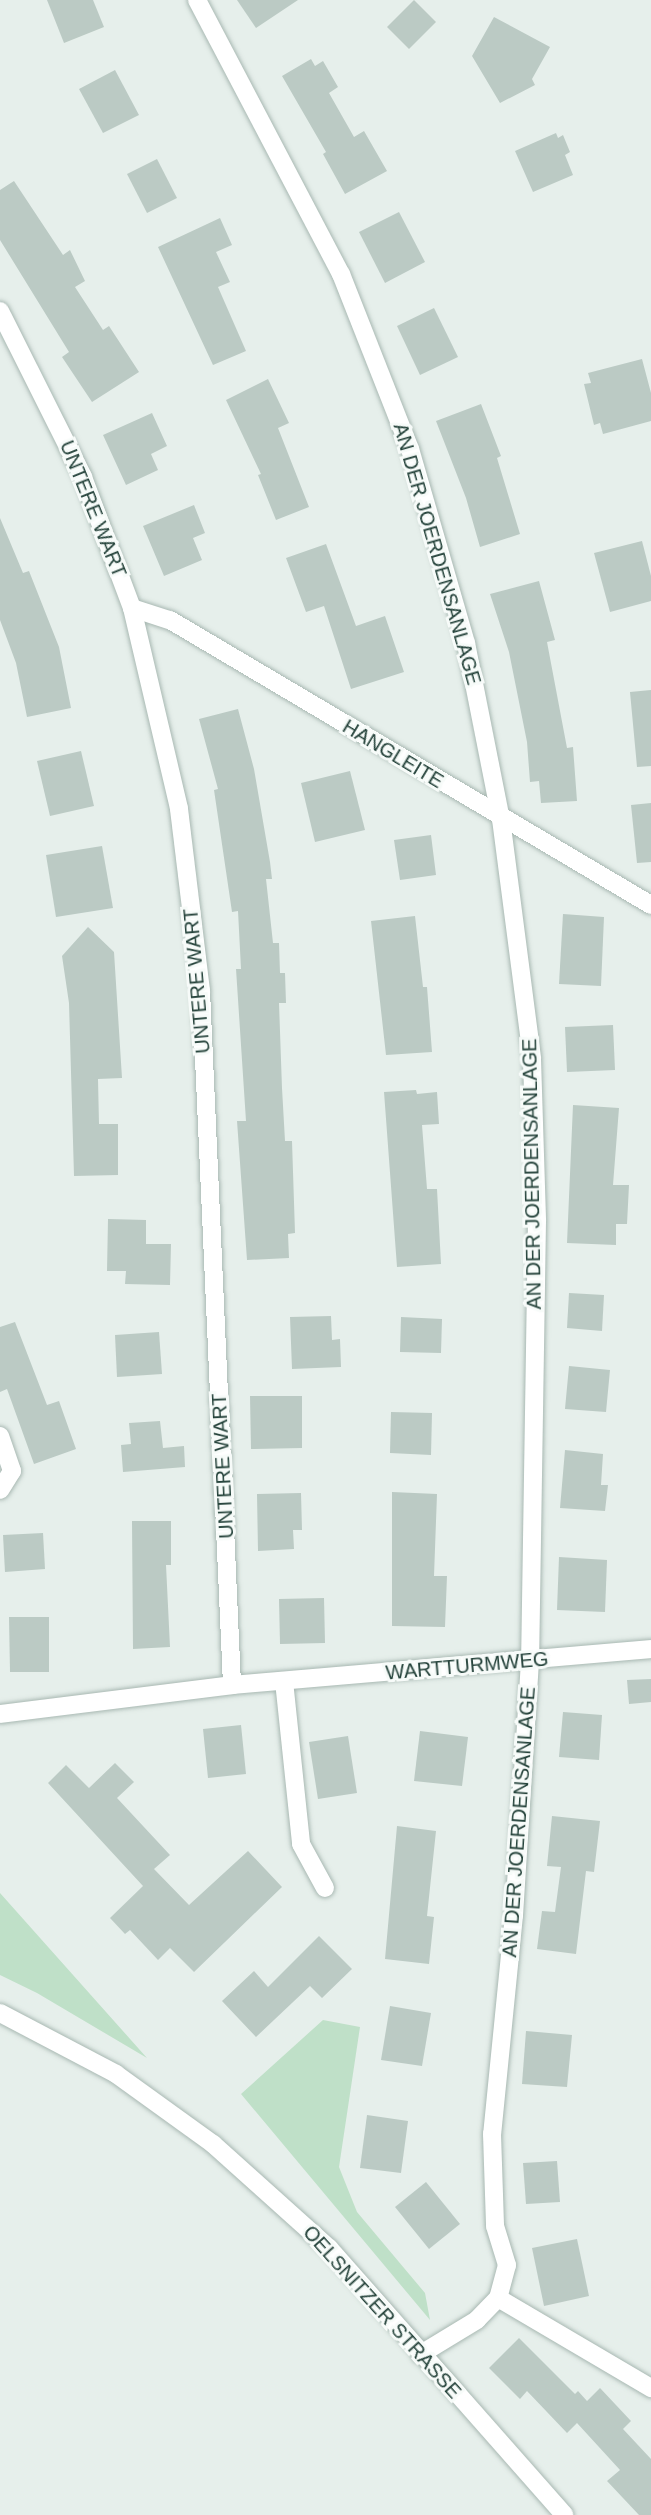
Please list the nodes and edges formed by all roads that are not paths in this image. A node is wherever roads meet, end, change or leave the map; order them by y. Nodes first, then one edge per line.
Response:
1 (197, 0) edge
2 (0, 311) edge
3 (132, 608) junction
4 (501, 819) junction
5 (651, 905) edge
6 (0, 1436) edge
7 (0, 1490) edge
8 (651, 1649) edge
9 (530, 1661) junction
10 (284, 1681) junction
11 (232, 1685) junction
12 (0, 1714) edge
13 (325, 1888) dead end
14 (0, 2013) edge
15 (498, 2298) junction
16 (421, 2354) junction
17 (651, 2388) edge
18 (564, 2515) edge

1 - 4 street, AN DER JOERDENSANLAGE
2 - 3 street, UNTERE WART
3 - 4 street, HANGLEITE
3 - 11 street, UNTERE WART
4 - 5 street, HANGLEITE
4 - 9 street, AN DER JOERDENSANLAGE
6 - 7 street
8 - 9 street, WARTTURMWEG
9 - 10 street, WARTTURMWEG
9 - 15 street, AN DER JOERDENSANLAGE
10 - 11 street, WARTTURMWEG
10 - 13 street
11 - 12 street, WARTTURMWEG
14 - 16 street, OELSNITZER STRASSE
15 - 16 street, AN DER JOERDENSANLAGE
15 - 17 street
16 - 18 street, OELSNITZER STRASSE

